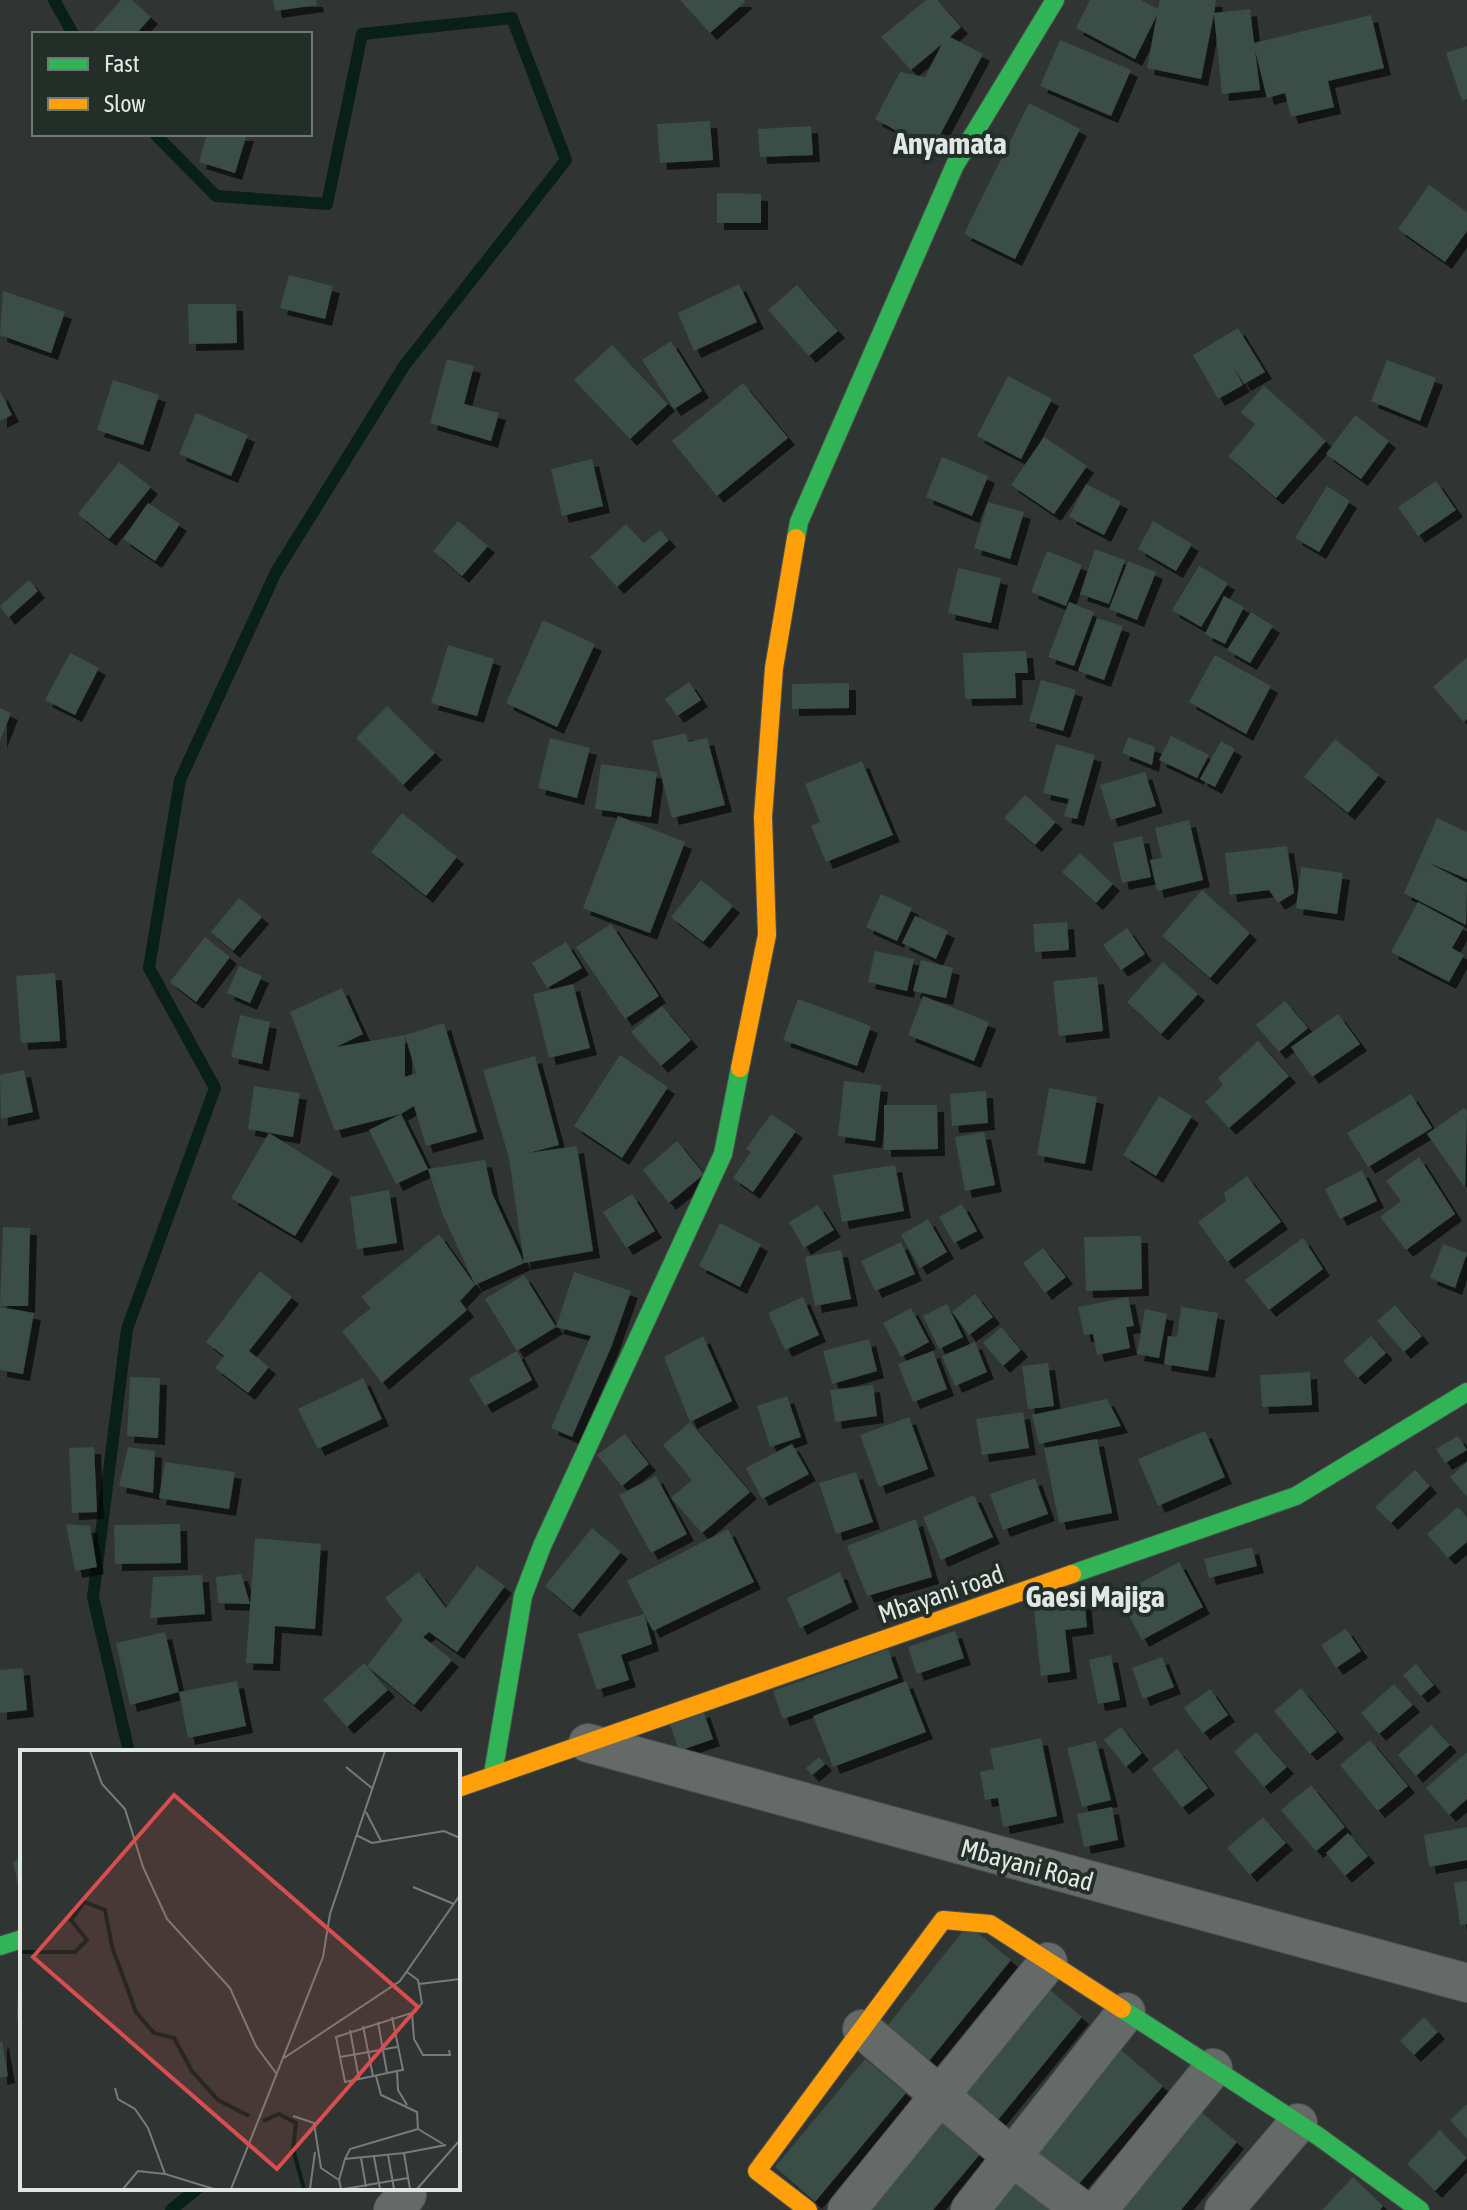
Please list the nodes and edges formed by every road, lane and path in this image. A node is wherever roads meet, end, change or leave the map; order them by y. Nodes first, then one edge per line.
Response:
1 (1055, 0) edge
2 (1467, 1392) edge
3 (588, 1743) junction
4 (493, 1774) junction
5 (460, 1787) edge
6 (20, 1940) edge
7 (0, 1946) edge
8 (1048, 1962) junction
9 (1467, 1983) edge
10 (1126, 2012) junction
11 (862, 2029) junction
12 (1213, 2068) junction
13 (940, 2094) junction
14 (1298, 2123) junction
15 (1011, 2156) junction
16 (405, 2190) edge
17 (1413, 2208) edge
18 (393, 2210) edge
19 (808, 2210) edge
20 (847, 2210) edge
21 (970, 2210) edge
22 (1082, 2210) edge
23 (1098, 2210) edge
24 (1224, 2210) edge

1 - 4 street
2 - 3 street, Mbayani road
3 - 4 street, Mbayani road
3 - 9 street, Mbayani Road
4 - 5 street, Mbayani road
6 - 7 street
8 - 10 street
8 - 11 street
8 - 13 street
10 - 12 street
10 - 15 street
11 - 13 street
11 - 19 street
12 - 14 street
12 - 23 street
13 - 15 street
13 - 20 street
14 - 17 street
14 - 24 street
15 - 21 street
15 - 22 street
16 - 18 street

